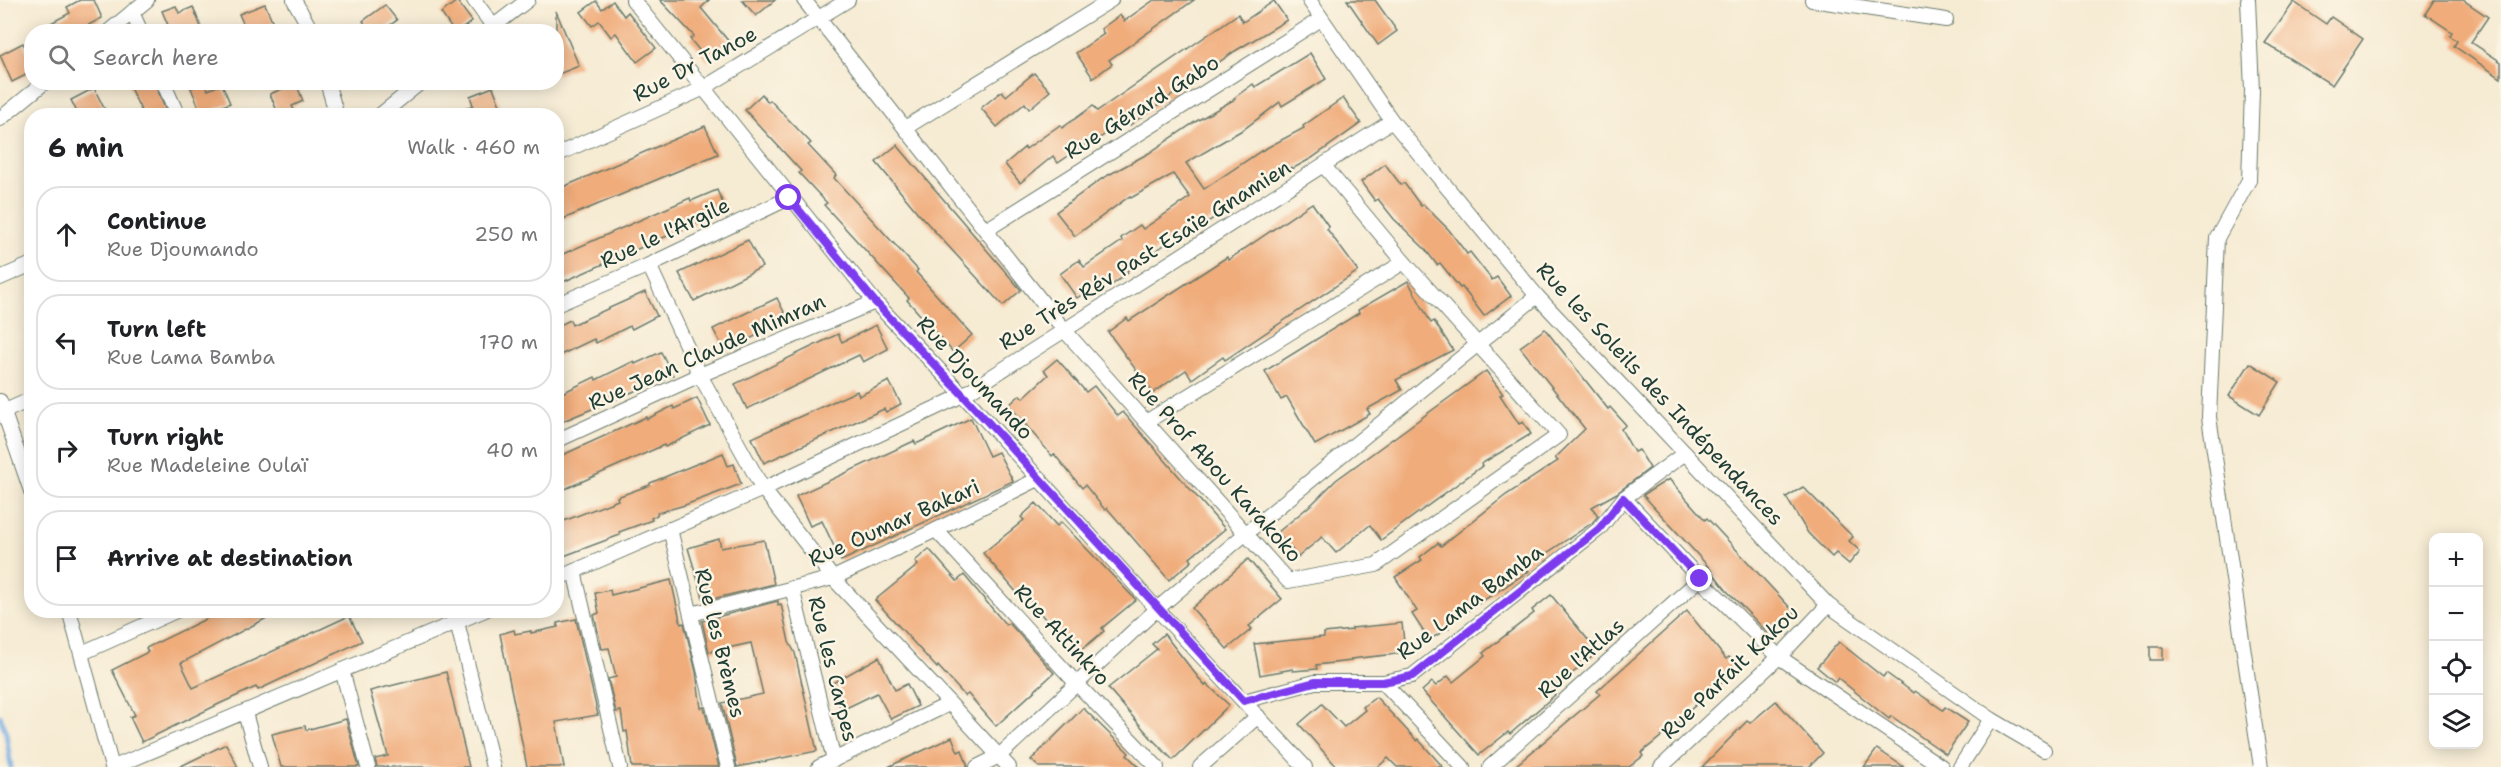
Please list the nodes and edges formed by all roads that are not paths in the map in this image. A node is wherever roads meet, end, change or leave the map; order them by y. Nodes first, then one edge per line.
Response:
1 (147, 0) edge
2 (294, 0) edge
3 (474, 0) edge
4 (528, 0) edge
5 (633, 0) edge
6 (804, 0) edge
7 (848, 0) edge
8 (1111, 0) edge
9 (1308, 0) edge
10 (1812, 0) edge
11 (2248, 0) edge
12 (132, 12) junction
13 (819, 19) junction
14 (1321, 19) junction
15 (1946, 20) dead end
16 (118, 24) edge
17 (137, 24) edge
18 (308, 24) edge
19 (486, 24) edge
20 (496, 24) edge
21 (702, 89) junction
22 (35, 90) edge
23 (167, 90) edge
24 (329, 90) edge
25 (411, 90) edge
26 (174, 108) edge
27 (335, 108) edge
28 (389, 108) edge
29 (0, 119) edge
30 (1392, 121) junction
31 (905, 128) junction
32 (564, 151) edge
33 (1324, 166) junction
34 (789, 198) junction
35 (986, 230) junction
36 (1404, 262) junction
37 (649, 265) junction
38 (24, 268) edge
39 (0, 278) edge
40 (1537, 296) junction
41 (564, 302) edge
42 (875, 302) junction
43 (1065, 331) junction
44 (1478, 345) junction
45 (700, 375) junction
46 (963, 395) junction
47 (24, 401) edge
48 (2, 406) edge
49 (1146, 422) junction
50 (564, 437) edge
51 (1685, 453) junction
52 (24, 471) edge
53 (1040, 478) junction
54 (763, 489) junction
55 (1623, 498) junction
56 (670, 529) junction
57 (936, 531) junction
58 (1245, 534) junction
59 (574, 571) junction
60 (564, 575) edge
61 (833, 578) junction
62 (1700, 579) junction
63 (792, 588) junction
64 (1828, 605) junction
65 (1157, 609) junction
66 (691, 614) junction
67 (71, 618) edge
68 (160, 618) edge
69 (453, 618) edge
70 (455, 618) edge
71 (82, 653) junction
72 (1779, 657) junction
73 (342, 670) junction
74 (1383, 682) junction
75 (1077, 684) junction
76 (1244, 701) junction
77 (949, 704) junction
78 (245, 713) junction
79 (1257, 716) junction
80 (1991, 718) junction
81 (2044, 750) dead end
82 (999, 756) junction
83 (834, 760) junction
84 (113, 767) edge
85 (260, 767) edge
86 (368, 767) edge
87 (493, 767) edge
88 (620, 767) edge
89 (728, 767) edge
90 (819, 767) edge
91 (977, 767) edge
92 (1009, 767) edge
93 (1157, 767) edge
94 (1200, 767) edge
95 (1305, 767) edge
96 (1463, 767) edge
97 (1490, 767) edge
98 (1661, 767) edge
99 (1942, 767) edge
100 (1960, 767) edge
101 (2261, 767) edge

1 - 12 street
2 - 18 street
3 - 19 street
4 - 20 street
5 - 21 street, Rue Djoumando
6 - 13 street, Rue Prof Abou Karakoko
7 - 13 street, Rue Dr Tanoe
8 - 31 street
9 - 14 street, Rue les Soleils des Indépendances
10 - 15 street
11 - 101 street
12 - 16 street
12 - 17 street
13 - 21 street, Rue Dr Tanoe
13 - 31 street, Rue Prof Abou Karakoko
14 - 30 street, Rue les Soleils des Indépendances
14 - 35 street, Rue Gérard Gabo
21 - 32 street, Rue Dr Tanoe
21 - 34 street, Rue Djoumando
22 - 29 street
23 - 26 street
24 - 27 street
25 - 28 street
30 - 33 street, Rue Très Rév Past Esaïe Gnamien
30 - 40 street, Rue les Soleils des Indépendances
31 - 35 street, Rue Prof Abou Karakoko
33 - 36 street, Rue Prof Abou Karakoko
33 - 43 street, Rue Très Rév Past Esaïe Gnamien
34 - 37 street, Rue le l'Argile
34 - 42 street, Rue Djoumando
35 - 43 street, Rue Prof Abou Karakoko
36 - 44 street, Rue Prof Abou Karakoko
36 - 49 street
37 - 41 street, Rue le l'Argile
37 - 45 street
38 - 39 street
40 - 44 street
40 - 51 street, Rue les Soleils des Indépendances
42 - 45 street, Rue Jean Claude Mimran
42 - 46 street, Rue Djoumando
43 - 46 street, Rue Très Rév Past Esaïe Gnamien
43 - 49 street, Rue Prof Abou Karakoko
44 - 58 street
44 - 58 street, Rue Prof Abou Karakoko
45 - 50 street, Rue Jean Claude Mimran
45 - 54 street
46 - 53 street, Rue Djoumando
46 - 54 street, Rue Très Rév Past Esaïe Gnamien
47 - 48 street
48 - 52 street
49 - 58 street, Rue Prof Abou Karakoko
51 - 55 street, Rue Lama Bamba
51 - 64 street, Rue les Soleils des Indépendances
53 - 57 street, Rue Oumar Bakari
53 - 65 street, Rue Djoumando
54 - 56 street, Rue Très Rév Past Esaïe Gnamien
54 - 61 street
55 - 62 street
55 - 74 street, Rue Lama Bamba
56 - 59 street, Rue Très Rév Past Esaïe Gnamien
56 - 66 street, Rue les Brèmes
57 - 61 street, Rue Oumar Bakari
57 - 75 street, Rue Attinkro
58 - 65 street
59 - 60 street, Rue Très Rév Past Esaïe Gnamien
59 - 88 street
61 - 63 street, Rue Oumar Bakari
61 - 77 street
62 - 72 street
62 - 97 street, Rue l'Atlas
63 - 66 street, Rue Oumar Bakari
63 - 83 street, Rue les Carpes
64 - 72 street, Rue Parfait Kakou
64 - 80 street, Rue les Soleils des Indépendances
65 - 75 street
65 - 76 street, Rue Djoumando
66 - 89 street, Rue les Brèmes
67 - 71 street
68 - 71 street
69 - 73 street
70 - 87 street
71 - 84 street
72 - 98 street, Rue Parfait Kakou
72 - 99 street
73 - 78 street
73 - 86 street
74 - 76 street, Rue Lama Bamba
74 - 96 street
75 - 82 street
75 - 93 street, Rue Attinkro
76 - 79 street, Rue Djoumando
77 - 82 street
77 - 83 street
78 - 84 street
78 - 85 street
79 - 94 street
79 - 95 street, Rue Djoumando
80 - 81 street, Rue les Soleils des Indépendances
80 - 100 street
82 - 91 street
82 - 92 street
83 - 90 street

